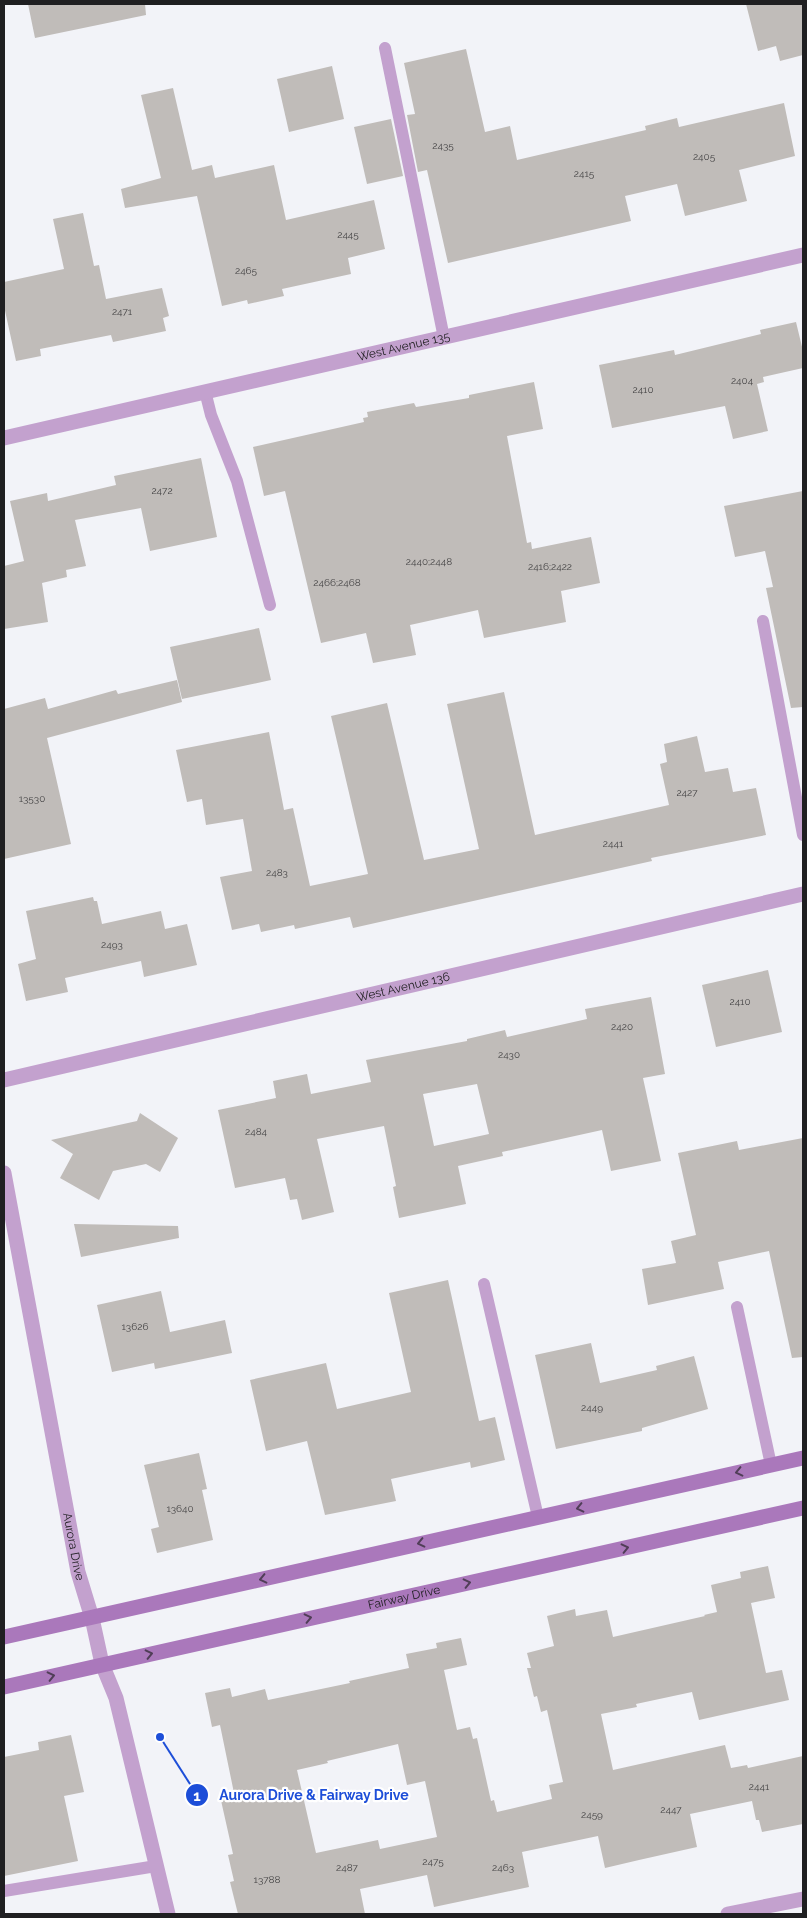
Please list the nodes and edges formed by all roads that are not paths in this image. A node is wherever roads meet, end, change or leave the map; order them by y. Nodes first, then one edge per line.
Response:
1 (385, 48) dead end
2 (803, 255) edge
3 (444, 338) junction
4 (205, 391) junction
5 (4, 438) edge
6 (270, 605) dead end
7 (763, 621) dead end
8 (803, 835) edge
9 (803, 894) edge
10 (4, 1080) edge
11 (4, 1173) edge
12 (484, 1284) dead end
13 (737, 1307) dead end
14 (803, 1458) edge
15 (771, 1465) junction
16 (803, 1508) edge
17 (538, 1517) junction
18 (92, 1618) junction
19 (4, 1637) edge
20 (102, 1664) junction
21 (4, 1687) edge
22 (156, 1866) junction
23 (4, 1891) edge
24 (803, 1899) edge
25 (168, 1914) edge
26 (728, 1914) edge

1 - 3 lane
2 - 3 street, West Avenue 135
3 - 4 street, West Avenue 135
4 - 5 street, West Avenue 135
4 - 6 lane
7 - 8 lane
9 - 10 street, West Avenue 136
11 - 18 street, Aurora Drive
12 - 17 lane
13 - 15 lane
14 - 15 street
15 -> 17 street
20 -> 16 street, Fairway Drive
17 -> 18 street
18 - 19 street
18 - 20 street, Aurora Drive
21 -> 20 street, Fairway Drive
20 - 22 street, Aurora Drive
22 - 23 lane
22 - 25 street, Aurora Drive
24 - 26 street

